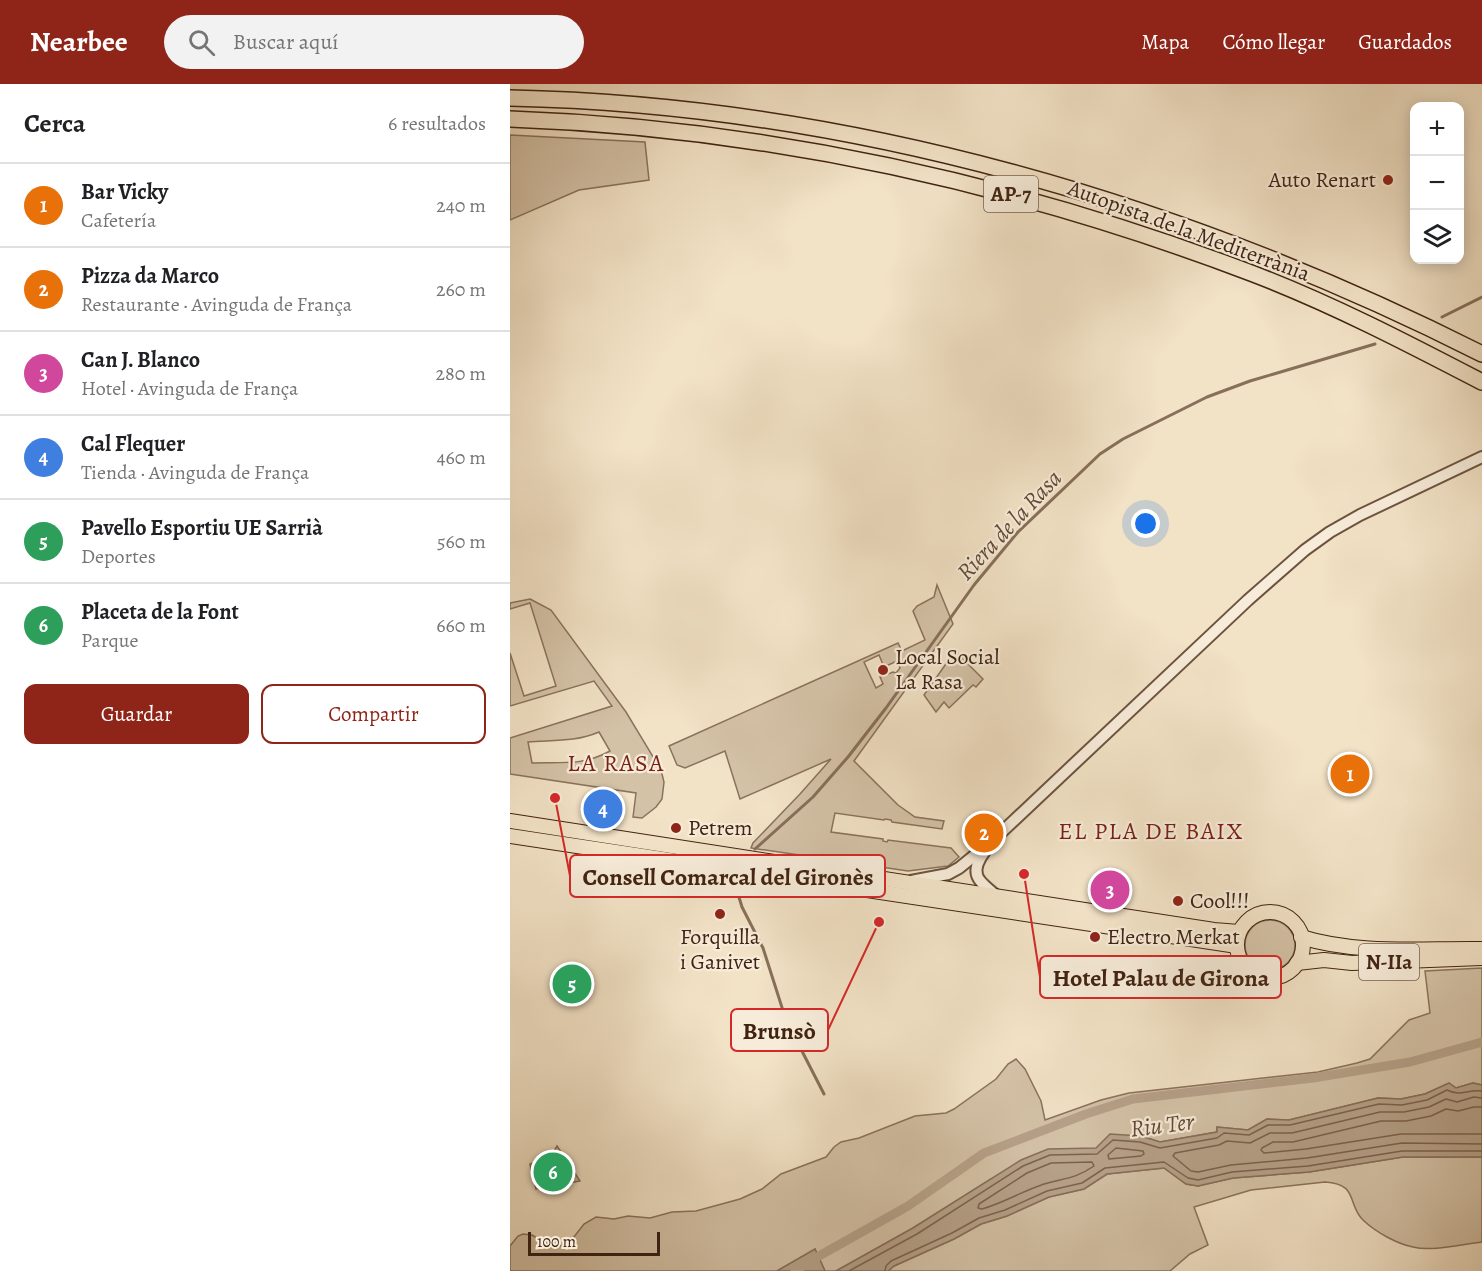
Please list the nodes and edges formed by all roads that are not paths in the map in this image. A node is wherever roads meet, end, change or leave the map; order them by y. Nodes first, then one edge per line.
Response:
1 (510, 98) edge
2 (510, 119) edge
3 (1482, 354) edge
4 (1482, 382) edge
5 (1482, 458) edge
6 (510, 821) edge
7 (510, 836) edge
8 (990, 843) junction
9 (905, 882) junction
10 (999, 897) junction
11 (1301, 937) junction
12 (1238, 939) junction
13 (1482, 948) edge
14 (1482, 958) edge
15 (1297, 963) junction

1 - 3 highway, Autopista de la Mediterrània / AP-7
2 - 4 highway, Autopista de la Mediterrània / AP-7
5 - 8 street
6 - 9 main road
7 - 12 main road
8 - 9 street
8 - 10 street
9 - 10 main road
10 - 12 main road
11 - 12 main road
11 - 13 main road, N-IIa
11 - 15 main road
12 - 15 main road, N-IIa
14 - 15 main road, N-IIa

